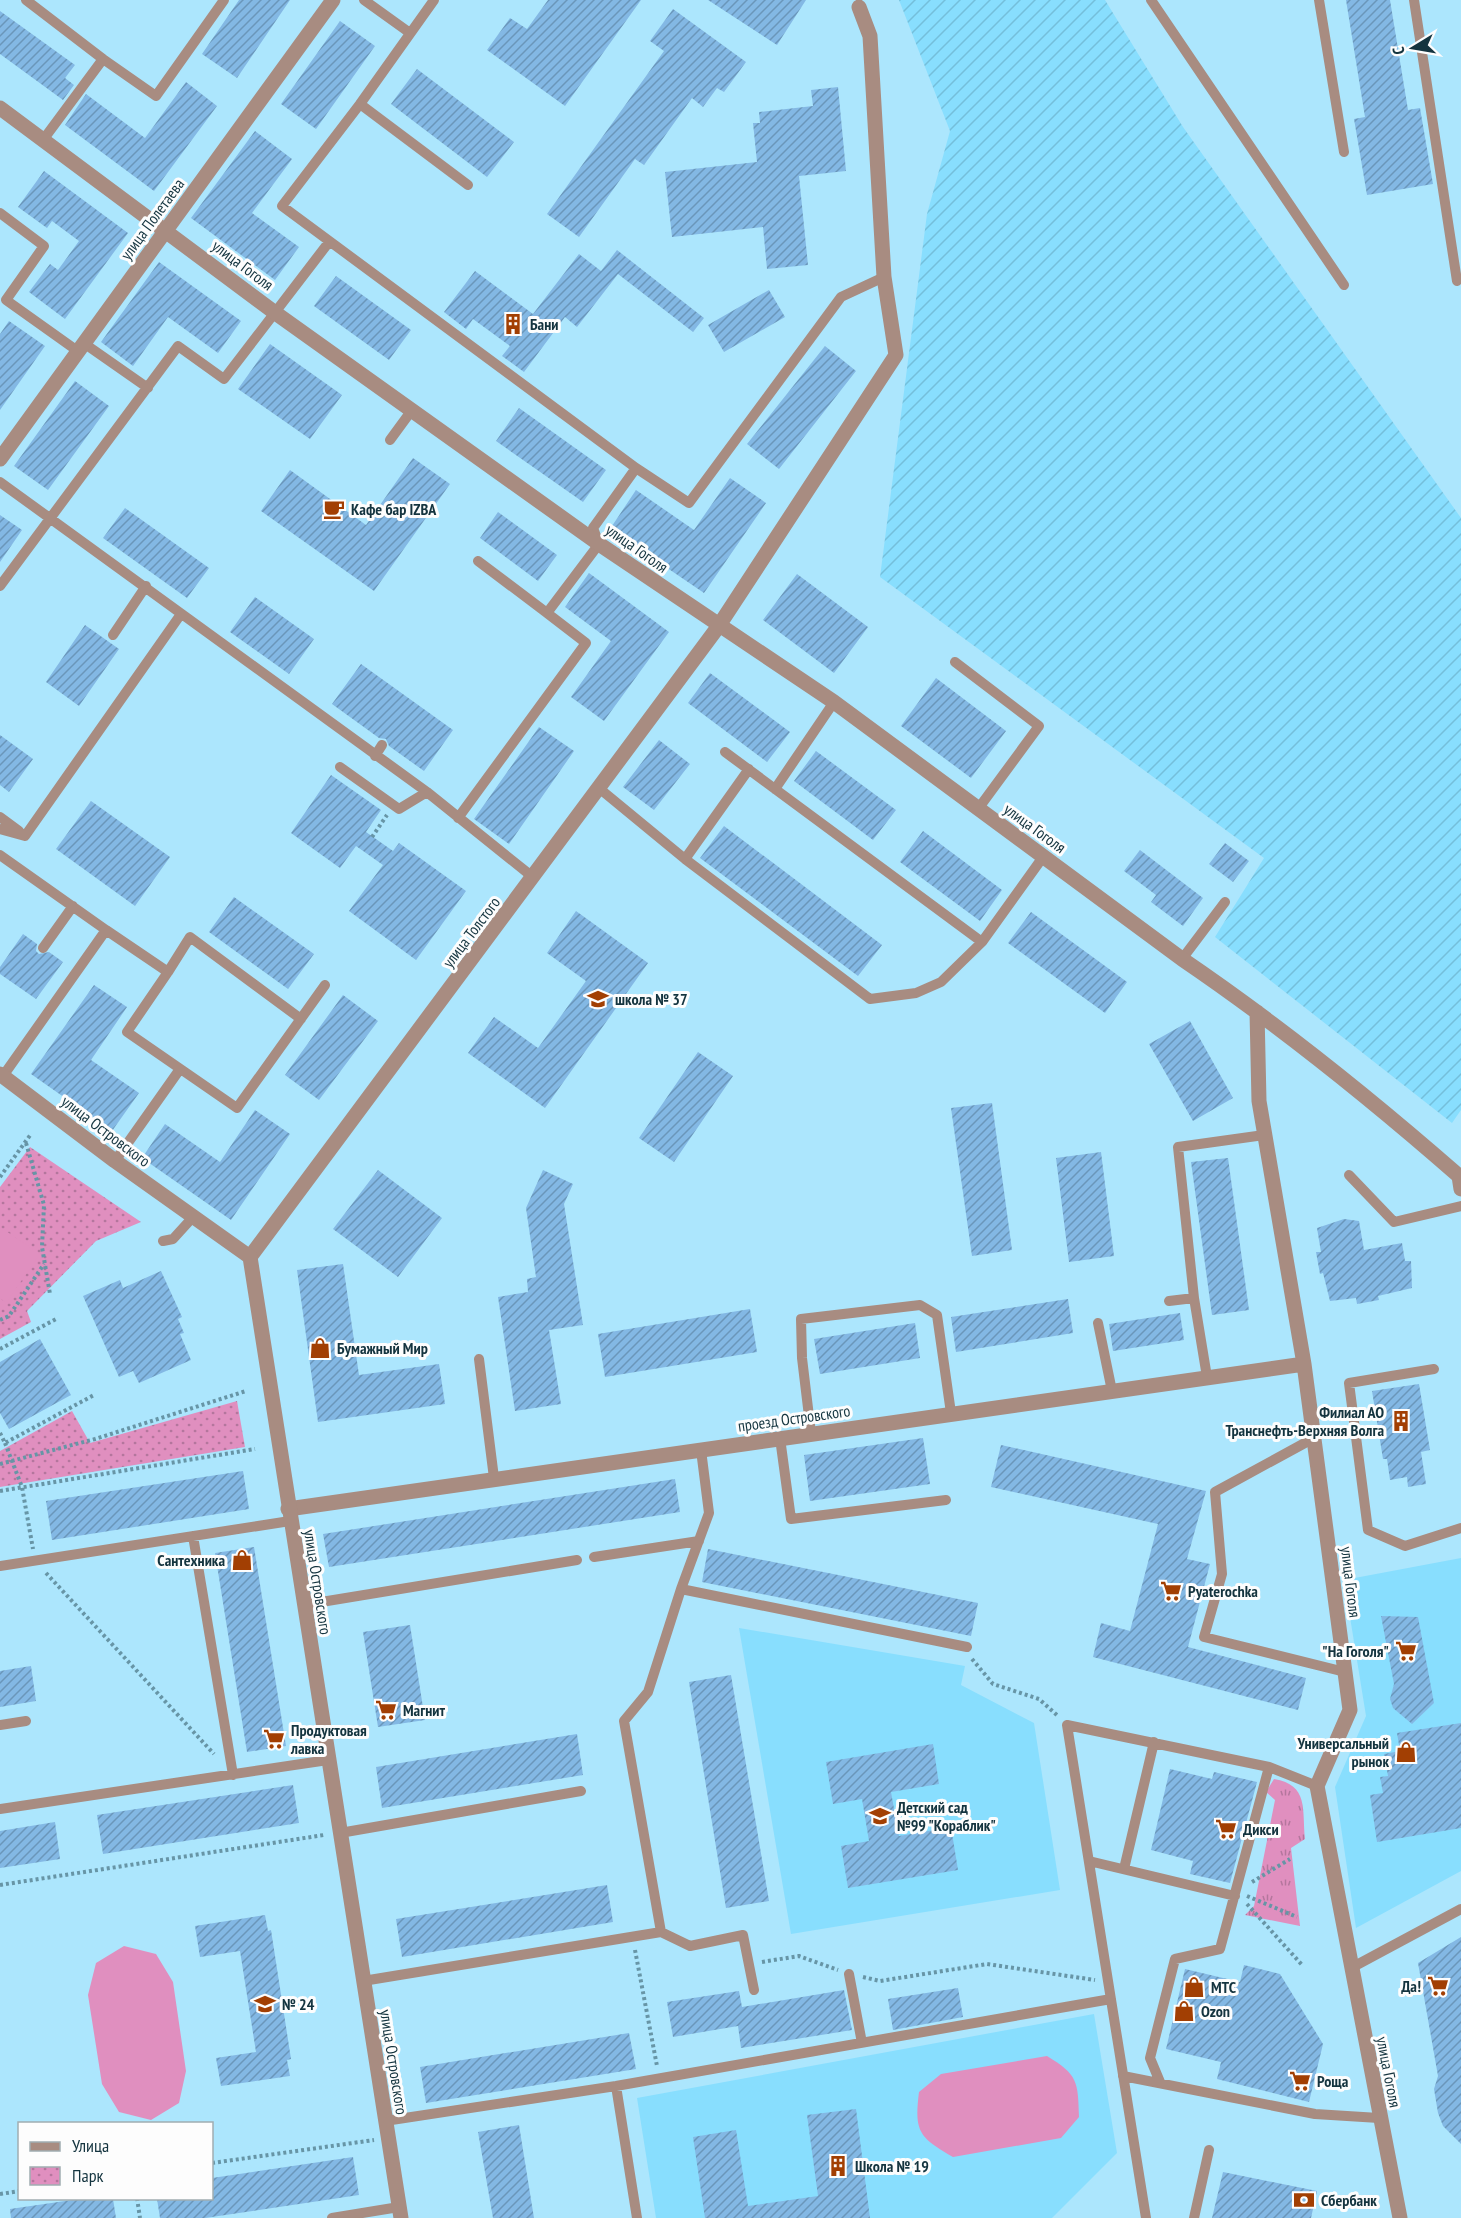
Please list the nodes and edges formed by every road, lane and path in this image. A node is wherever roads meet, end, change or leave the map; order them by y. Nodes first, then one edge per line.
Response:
1 (26, 0) edge
2 (224, 0) edge
3 (333, 0) edge
4 (364, 0) edge
5 (434, 0) edge
6 (1151, 0) edge
7 (1319, 0) edge
8 (1414, 0) edge
9 (859, 2) edge
10 (410, 33) junction
11 (104, 60) junction
12 (360, 104) junction
13 (0, 108) edge
14 (43, 140) junction
15 (1344, 152) dead end
16 (468, 185) dead end
17 (0, 213) edge
18 (165, 230) junction
19 (328, 242) junction
20 (884, 277) junction
21 (1457, 281) dead end
22 (1344, 285) dead end
23 (3, 305) edge
24 (274, 312) junction
25 (82, 348) junction
26 (148, 388) junction
27 (412, 410) junction
28 (390, 440) dead end
29 (0, 459) edge
30 (636, 468) junction
31 (0, 482) edge
32 (49, 517) junction
33 (599, 544) junction
34 (478, 561) dead end
35 (0, 586) edge
36 (146, 586) junction
37 (548, 613) junction
38 (181, 614) junction
39 (718, 627) junction
40 (113, 635) dead end
41 (955, 662) dead end
42 (834, 702) junction
43 (382, 745) dead end
44 (725, 752) dead end
45 (375, 756) junction
46 (340, 767) dead end
47 (749, 769) junction
48 (600, 789) junction
49 (775, 789) junction
50 (427, 792) junction
51 (393, 805) junction
52 (978, 809) junction
53 (0, 817) edge
54 (458, 818) junction
55 (0, 829) edge
56 (25, 836) junction
57 (372, 837) dead end
58 (0, 855) edge
59 (1043, 857) junction
60 (684, 859) junction
61 (534, 878) junction
62 (1225, 902) dead end
63 (73, 906) junction
64 (106, 930) junction
65 (982, 942) junction
66 (43, 948) dead end
67 (1182, 959) junction
68 (168, 972) junction
69 (325, 986) dead end
70 (1257, 1012) junction
71 (301, 1019) junction
72 (180, 1069) junction
73 (1, 1075) edge
74 (32, 1134) dead end
75 (1264, 1135) junction
76 (26, 1143) junction
77 (115, 1161) junction
78 (1349, 1175) dead end
79 (0, 1177) edge
80 (1460, 1179) edge
81 (1461, 1206) edge
82 (193, 1217) junction
83 (162, 1241) dead end
84 (250, 1257) junction
85 (45, 1264) junction
86 (50, 1294) dead end
87 (1194, 1298) junction
88 (1169, 1301) dead end
89 (58, 1317) dead end
90 (0, 1320) edge
91 (1098, 1323) dead end
92 (0, 1349) edge
93 (479, 1359) dead end
94 (1304, 1364) junction
95 (1434, 1369) dead end
96 (1207, 1377) junction
97 (246, 1391) dead end
98 (1112, 1391) junction
99 (94, 1395) dead end
100 (951, 1413) junction
101 (0, 1433) edge
102 (811, 1433) junction
103 (780, 1438) junction
104 (1314, 1438) junction
105 (5, 1443) junction
106 (255, 1449) dead end
107 (700, 1450) junction
108 (13, 1462) junction
109 (0, 1464) edge
110 (494, 1478) junction
111 (22, 1487) junction
112 (0, 1491) edge
113 (946, 1500) dead end
114 (289, 1515) junction
115 (1461, 1528) edge
116 (193, 1536) junction
117 (699, 1541) junction
118 (594, 1557) dead end
119 (577, 1560) dead end
120 (35, 1561) junction
121 (0, 1566) edge
122 (681, 1589) junction
123 (303, 1605) junction
124 (967, 1647) joint
125 (1345, 1672) junction
126 (26, 1721) dead end
127 (0, 1725) edge
128 (1067, 1725) junction
129 (1154, 1742) junction
130 (328, 1760) junction
131 (1269, 1767) junction
132 (233, 1774) junction
133 (1317, 1786) junction
134 (581, 1791) dead end
135 (0, 1809) edge
136 (340, 1833) junction
137 (1290, 1859) dead end
138 (1089, 1861) junction
139 (1124, 1869) junction
140 (0, 1885) edge
141 (1236, 1894) junction
142 (1461, 1909) edge
143 (1297, 1917) dead end
144 (662, 1932) junction
145 (633, 1937) junction
146 (749, 1965) junction
147 (1303, 1966) dead end
148 (1351, 1968) junction
149 (849, 1974) junction
150 (363, 1981) junction
151 (1108, 1982) junction
152 (754, 1990) dead end
153 (1111, 1999) junction
154 (862, 2043) junction
155 (1123, 2076) junction
156 (659, 2079) junction
157 (1160, 2082) junction
158 (616, 2086) junction
159 (1379, 2118) junction
160 (385, 2121) junction
161 (388, 2138) junction
162 (1209, 2150) dead end
163 (213, 2163) edge
164 (18, 2191) edge
165 (0, 2194) edge
166 (137, 2200) edge
167 (400, 2213) edge
168 (140, 2218) edge
169 (332, 2218) edge
170 (637, 2218) edge
171 (1146, 2218) edge
172 (1194, 2218) edge
173 (1400, 2218) edge

1 - 11 lane
2 - 11 lane
3 - 18 street, улица Полетаева
4 - 10 lane
5 - 10 lane
6 - 22 lane
7 - 15 lane
8 - 21 lane
9 - 20 street, улица Толстого
10 - 12 lane
11 - 14 lane
12 - 16 lane
12 - 19 lane
13 - 14 street, улица Гоголя
14 - 18 street, улица Гоголя
17 - 23 lane
18 - 24 street, улица Гоголя
18 - 25 street, улица Полетаева
19 - 24 lane
19 - 30 lane
20 - 30 lane
20 - 39 street, улица Толстого
23 - 25 lane
24 - 26 lane
24 - 27 street, улица Гоголя
25 - 26 lane
25 - 29 street, улица Полетаева
26 - 32 lane
27 - 28 lane
27 - 33 street, улица Гоголя
30 - 33 lane
31 - 32 lane
32 - 35 lane
32 - 36 lane
33 - 37 lane
33 - 39 street, улица Гоголя
34 - 37 lane
36 - 38 lane
36 - 40 lane
37 - 54 lane
38 - 45 lane
38 - 56 lane
39 - 42 street, улица Гоголя
39 - 48 street, улица Толстого
41 - 52 lane
42 - 49 lane
42 - 52 street, улица Гоголя
43 - 45 lane
44 - 47 lane
45 - 50 lane
46 - 51 lane
47 - 49 lane
47 - 60 lane
48 - 60 lane
48 - 61 street, улица Толстого
49 - 65 lane
50 - 51 lane
50 - 54 lane
51 - 57 path
52 - 59 street, улица Гоголя
53 - 56 lane
54 - 61 lane
55 - 56 lane
58 - 63 lane
59 - 65 lane
59 - 67 street, улица Гоголя
60 - 65 lane
61 - 84 street, улица Толстого
62 - 67 lane
63 - 64 lane
63 - 66 lane
64 - 68 lane
64 - 73 lane
67 - 70 street, улица Гоголя
68 - 71 lane
68 - 72 lane
69 - 71 lane
70 - 75 street, улица Гоголя
70 - 80 street, улица Гоголя
71 - 72 lane
72 - 77 lane
73 - 77 street, улица Островского
74 - 76 path
75 - 87 lane
75 - 94 street, улица Гоголя
76 - 79 path
76 - 85 path
77 - 82 street, улица Островского
78 - 81 lane
82 - 83 lane
82 - 84 street, улица Островского
84 - 114 street, улица Островского
85 - 86 path
85 - 90 path
87 - 88 lane
87 - 96 lane
89 - 92 path
91 - 98 lane
93 - 110 lane
94 - 96 street, проезд Островского
94 - 104 street, улица Гоголя
95 - 115 lane
96 - 98 street, проезд Островского
97 - 108 path
98 - 100 street, проезд Островского
99 - 105 path
100 - 102 street, проезд Островского
100 - 102 lane
101 - 105 path
102 - 103 street, проезд Островского
103 - 107 street, проезд Островского
103 - 113 lane
104 - 125 street, улица Гоголя
104 - 125 lane
105 - 108 path
106 - 111 path
107 - 110 street, проезд Островского
107 - 117 lane
108 - 109 path
108 - 111 path
110 - 114 street, проезд Островского
111 - 112 path
111 - 120 path
114 - 116 lane
114 - 123 street, улица Островского
116 - 120 lane
116 - 132 lane
117 - 118 lane
117 - 122 lane
119 - 123 lane
120 - 121 lane
120 - 132 path
122 - 124 lane
122 - 144 lane
123 - 130 street, улица Островского
124 - 128 path
125 - 133 street, улица Гоголя
126 - 127 lane
128 - 129 lane
128 - 138 lane
129 - 131 lane
129 - 139 lane
130 - 132 lane
130 - 136 street, улица Островского
131 - 133 lane
131 - 141 lane
132 - 135 lane
133 - 148 street, улица Гоголя
134 - 136 lane
136 - 140 path
136 - 150 street, улица Островского
137 - 141 path
138 - 139 lane
138 - 151 lane
139 - 141 lane
141 - 143 path
141 - 147 path
141 - 157 lane
142 - 148 lane
144 - 145 lane
144 - 146 lane
145 - 150 lane
145 - 156 path
146 - 149 path
146 - 152 lane
148 - 159 street, улица Гоголя
149 - 151 path
149 - 154 lane
150 - 160 street, улица Островского
151 - 153 lane
153 - 154 lane
153 - 155 lane
154 - 156 lane
155 - 157 lane
155 - 171 lane
156 - 158 lane
157 - 159 lane
158 - 160 lane
158 - 170 lane
159 - 173 street, улица Гоголя
160 - 161 street, улица Островского
161 - 163 path
161 - 167 street, улица Островского
162 - 172 lane
164 - 165 path
166 - 168 path
167 - 169 lane

